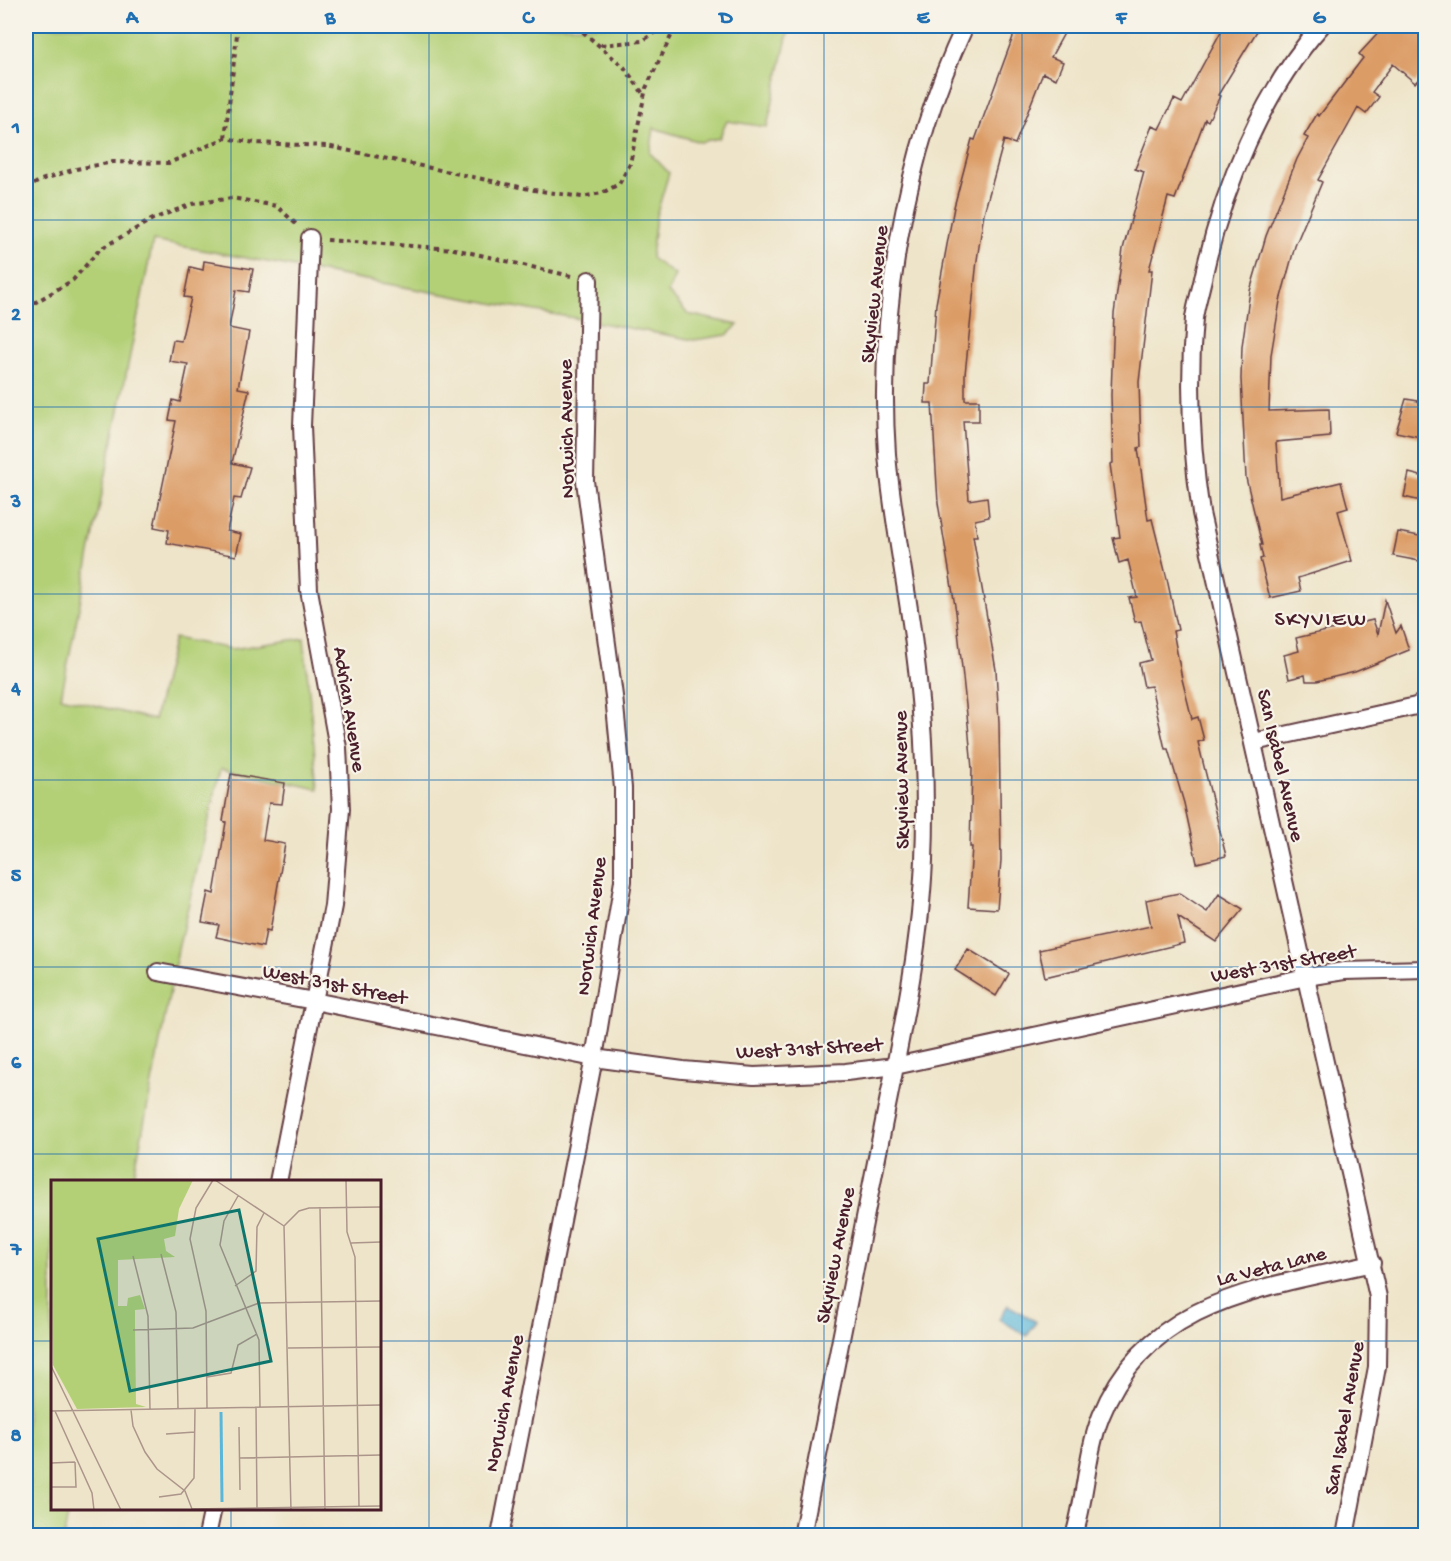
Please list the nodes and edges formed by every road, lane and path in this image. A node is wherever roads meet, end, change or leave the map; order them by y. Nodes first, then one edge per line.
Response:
1 (238, 26) edge
2 (576, 26) edge
3 (665, 26) edge
4 (676, 26) edge
5 (965, 26) edge
6 (1321, 26) edge
7 (600, 45) junction
8 (645, 96) junction
9 (225, 138) junction
10 (26, 189) edge
11 (310, 238) junction
12 (589, 280) joint
13 (26, 308) edge
14 (1425, 701) edge
15 (1254, 742) junction
16 (1425, 969) edge
17 (158, 972) dead end
18 (1306, 976) junction
19 (314, 1001) junction
20 (594, 1058) junction
21 (895, 1066) junction
22 (278, 1180) edge
23 (1372, 1263) junction
24 (213, 1510) edge
25 (207, 1536) edge
26 (500, 1536) edge
27 (802, 1536) edge
28 (1074, 1536) edge
29 (1345, 1536) edge

1 - 9 path
2 - 7 path
3 - 7 path
4 - 8 path
5 - 21 street, Skyview Avenue
6 - 15 street, San Isabel Avenue
7 - 8 path
8 - 9 path
9 - 10 path
11 - 12 path
11 - 13 path
11 - 19 street, Adrian Avenue
12 - 20 street, Norwich Avenue
14 - 15 street
15 - 18 street, San Isabel Avenue
16 - 18 street, West 31st Street
17 - 19 street, West 31st Street
18 - 21 street, West 31st Street
18 - 23 street, San Isabel Avenue
19 - 20 street, West 31st Street
19 - 22 street, Adrian Avenue
20 - 21 street, West 31st Street
20 - 26 street, Norwich Avenue
21 - 27 street, Skyview Avenue
23 - 28 street, La Veta Lane
23 - 29 street, San Isabel Avenue
24 - 25 street

